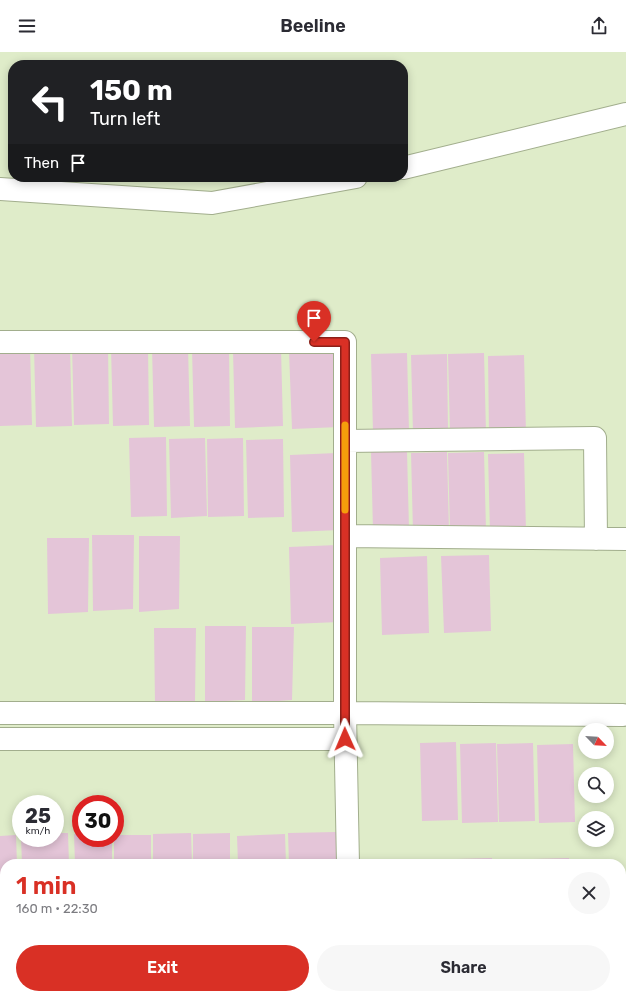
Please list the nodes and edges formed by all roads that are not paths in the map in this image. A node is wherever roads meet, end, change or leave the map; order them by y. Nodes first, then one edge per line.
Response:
1 (626, 114) edge
2 (408, 167) edge
3 (328, 182) edge
4 (0, 189) edge
5 (0, 342) edge
6 (345, 441) junction
7 (345, 536) junction
8 (596, 539) junction
9 (626, 539) edge
10 (0, 713) edge
11 (344, 713) junction
12 (623, 715) dead end
13 (0, 739) edge
14 (345, 739) junction
15 (348, 859) edge

1 - 2 street
3 - 4 street
5 - 6 street
6 - 7 street
6 - 8 street
7 - 8 street
7 - 11 street
8 - 9 street
10 - 11 street
11 - 12 street
11 - 14 street
13 - 14 street
14 - 15 street

